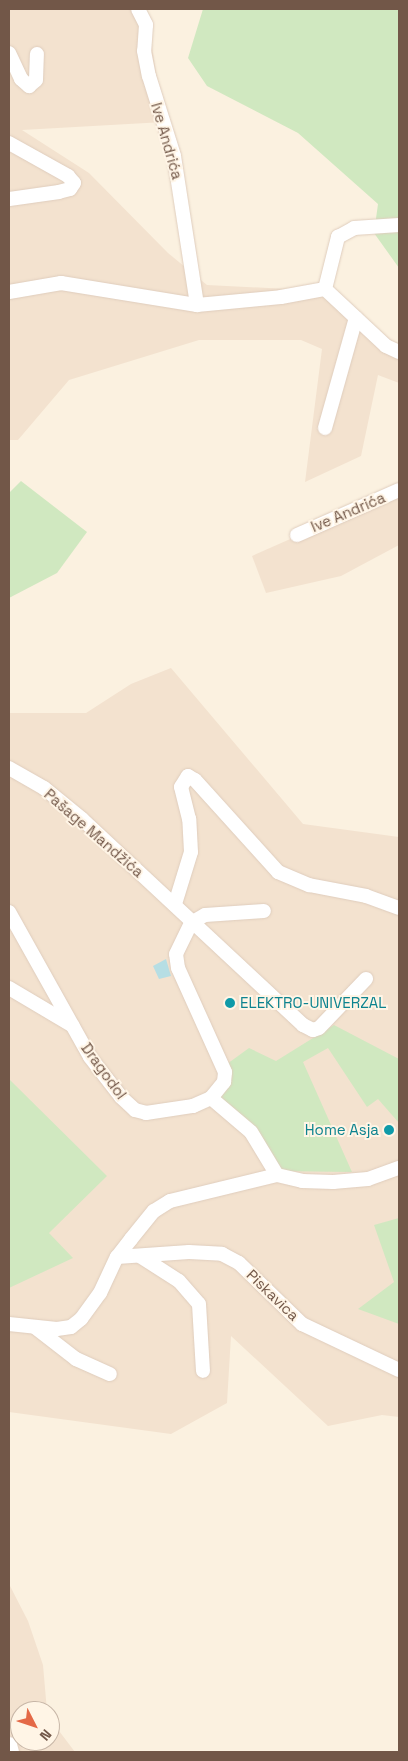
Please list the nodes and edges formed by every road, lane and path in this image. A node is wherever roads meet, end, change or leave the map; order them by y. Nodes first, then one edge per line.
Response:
1 (138, 9) edge
2 (9, 53) edge
3 (37, 54) dead end
4 (9, 144) edge
5 (9, 199) edge
6 (399, 225) edge
7 (325, 289) junction
8 (9, 292) edge
9 (197, 305) junction
10 (356, 318) junction
11 (399, 352) edge
12 (326, 428) dead end
13 (399, 490) edge
14 (297, 534) dead end
15 (9, 768) edge
16 (175, 904) junction
17 (399, 908) edge
18 (264, 911) dead end
19 (9, 912) edge
20 (192, 923) junction
21 (366, 979) dead end
22 (9, 988) edge
23 (73, 1026) junction
24 (211, 1098) junction
25 (399, 1168) edge
26 (277, 1175) junction
27 (140, 1256) junction
28 (118, 1257) junction
29 (9, 1324) edge
30 (36, 1328) junction
31 (399, 1370) edge
32 (203, 1371) dead end
33 (110, 1374) dead end
34 (9, 1745) edge
35 (12, 1752) edge

1 - 9 street, Ive Andrića
2 - 3 street
4 - 5 street
6 - 7 street
7 - 9 street
7 - 10 street
8 - 9 street
10 - 11 street
10 - 12 street
13 - 14 street, Ive Andrića
15 - 16 street, Pašage Mandžića
16 - 17 street
16 - 20 street, Pašage Mandžića
18 - 20 street
19 - 23 street
20 - 21 street
20 - 24 street
22 - 23 street, Dragodol
23 - 24 street, Dragodol
24 - 26 street
25 - 26 street
26 - 28 street
27 - 28 street, Piskavica
27 - 31 street, Piskavica
27 - 32 street
28 - 30 street
29 - 30 street
30 - 33 street
34 - 35 street

